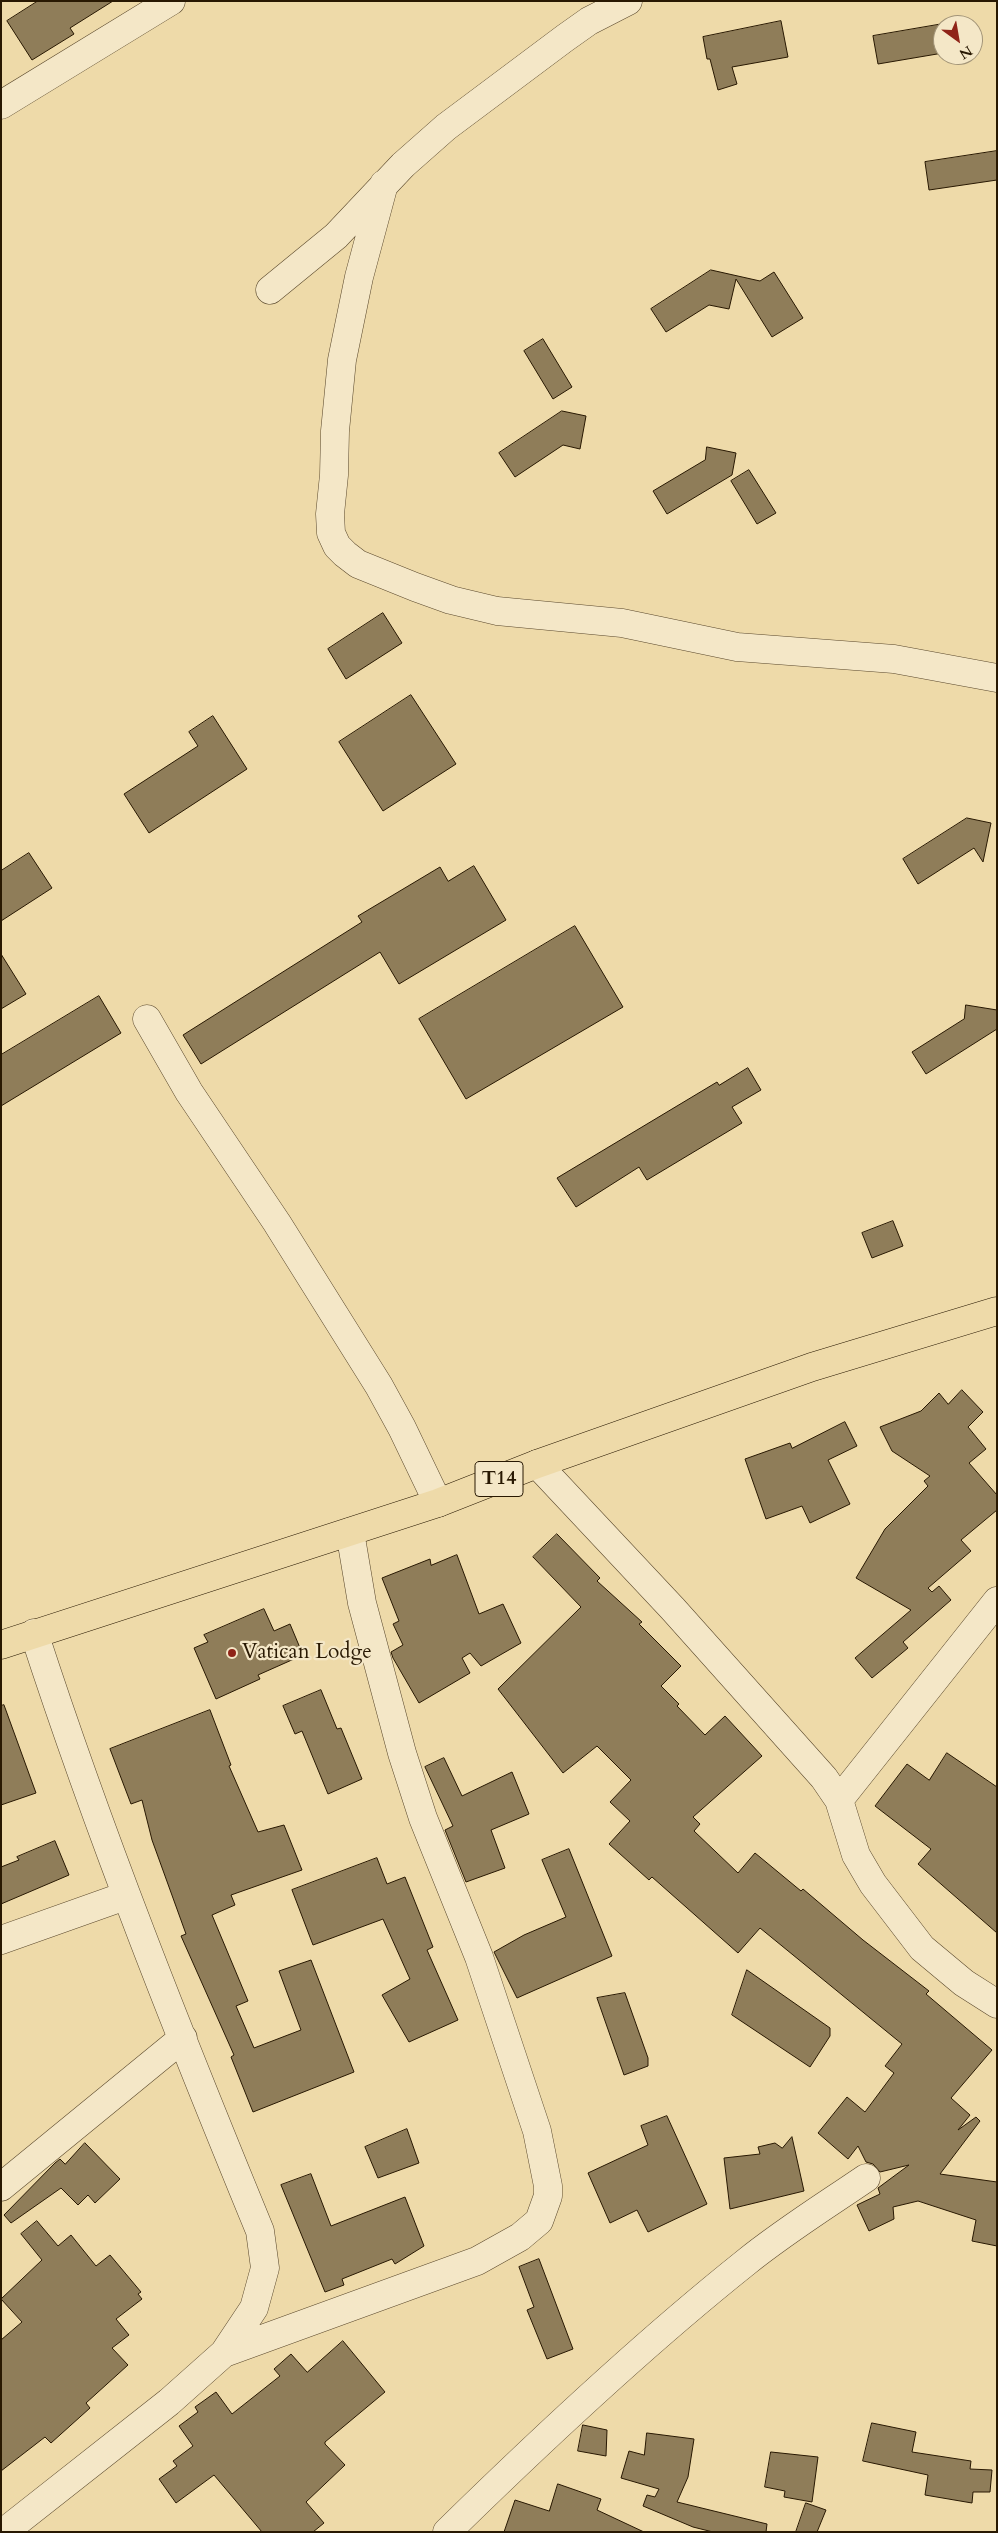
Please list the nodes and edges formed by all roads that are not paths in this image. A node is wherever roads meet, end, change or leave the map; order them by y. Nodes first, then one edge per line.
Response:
1 (171, 1) edge
2 (628, 1) edge
3 (1, 105) edge
4 (384, 184) junction
5 (270, 290) dead end
6 (997, 678) edge
7 (147, 1019) dead end
8 (997, 1311) edge
9 (537, 1464) junction
10 (438, 1503) junction
11 (350, 1532) junction
12 (997, 1601) edge
13 (34, 1633) junction
14 (1, 1645) edge
15 (839, 1800) junction
16 (125, 1896) junction
17 (1, 1940) edge
18 (997, 2004) edge
19 (183, 2038) junction
20 (866, 2178) dead end
21 (1, 2187) edge
22 (224, 2353) junction
23 (8, 2531) edge
24 (447, 2532) edge

1 - 3 street
2 - 4 street
4 - 5 street
4 - 6 street
7 - 10 street
8 - 9 highway, T14
9 - 10 highway, T14
9 - 15 street
10 - 11 highway, T14
11 - 13 highway, T14
11 - 22 street
12 - 15 street
13 - 14 highway, T14
13 - 16 street
15 - 18 street
16 - 17 street
16 - 19 street
19 - 21 street
19 - 22 street
20 - 24 street
22 - 23 street

